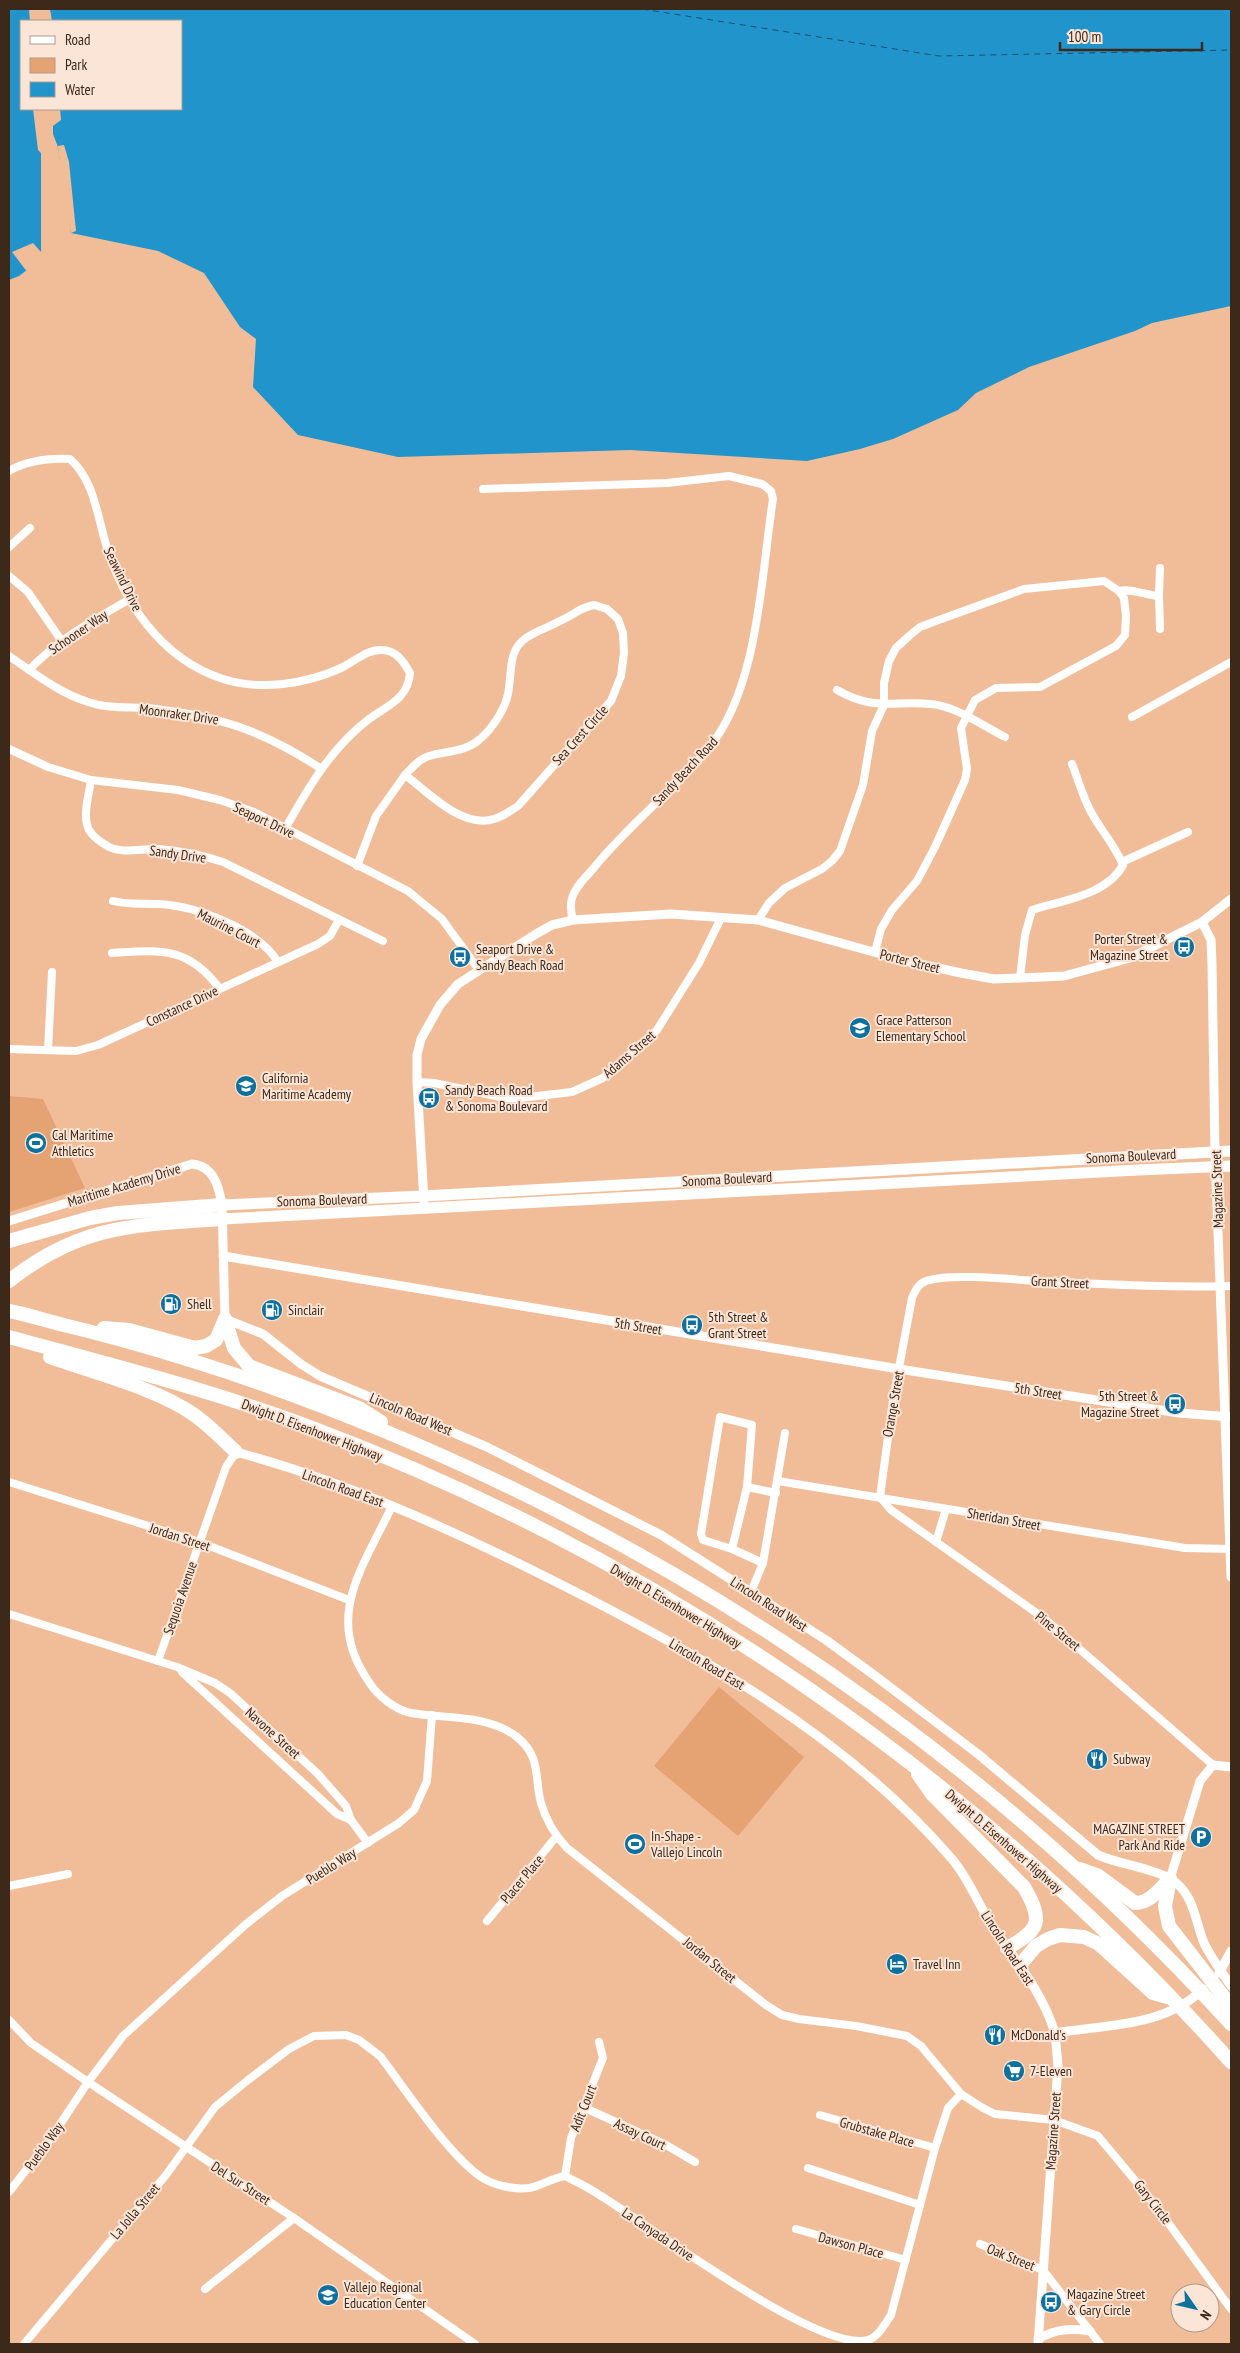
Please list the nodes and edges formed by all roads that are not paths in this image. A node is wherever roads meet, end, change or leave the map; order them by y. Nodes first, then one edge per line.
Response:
1 (9, 471) edge
2 (483, 489) dead end
3 (30, 528) dead end
4 (9, 547) edge
5 (1160, 568) dead end
6 (9, 576) edge
7 (1119, 591) junction
8 (1159, 596) junction
9 (130, 599) junction
10 (1160, 629) dead end
11 (61, 640) junction
12 (9, 656) edge
13 (1231, 662) edge
14 (29, 670) junction
15 (837, 690) dead end
16 (884, 705) junction
17 (966, 717) junction
18 (1132, 717) dead end
19 (1005, 737) dead end
20 (9, 749) edge
21 (1072, 764) dead end
22 (320, 768) junction
23 (405, 775) junction
24 (91, 780) junction
25 (285, 829) junction
26 (1188, 832) dead end
27 (1122, 862) junction
28 (357, 866) junction
29 (1231, 899) edge
30 (113, 901) dead end
31 (721, 918) junction
32 (339, 920) junction
33 (573, 920) junction
34 (758, 920) junction
35 (1202, 922) junction
36 (383, 942) dead end
37 (874, 952) junction
38 (112, 953) dead end
39 (278, 962) junction
40 (479, 970) junction
41 (52, 972) dead end
42 (1020, 978) junction
43 (219, 988) junction
44 (9, 1049) edge
45 (48, 1050) junction
46 (417, 1082) junction
47 (1231, 1151) edge
48 (1215, 1152) junction
49 (1231, 1166) edge
50 (1217, 1167) junction
51 (423, 1196) junction
52 (222, 1205) junction
53 (424, 1210) junction
54 (223, 1220) junction
55 (9, 1221) edge
56 (9, 1241) edge
57 (223, 1256) junction
58 (9, 1281) edge
59 (1220, 1286) junction
60 (1231, 1286) edge
61 (9, 1311) edge
62 (909, 1312) joint
63 (225, 1319) junction
64 (66, 1326) junction
65 (9, 1338) edge
66 (899, 1369) junction
67 (1228, 1418) edge
68 (785, 1433) dead end
69 (412, 1441) junction
70 (236, 1452) junction
71 (778, 1481) junction
72 (9, 1482) edge
73 (747, 1487) junction
74 (776, 1493) junction
75 (880, 1497) junction
76 (392, 1506) junction
77 (946, 1509) junction
78 (199, 1542) junction
79 (936, 1542) junction
80 (732, 1549) junction
81 (1231, 1549) edge
82 (763, 1563) junction
83 (1231, 1577) edge
84 (751, 1592) junction
85 (349, 1600) junction
86 (9, 1614) edge
87 (158, 1661) junction
88 (177, 1667) junction
89 (432, 1715) junction
90 (909, 1761) junction
91 (1213, 1765) junction
92 (1231, 1767) edge
93 (351, 1820) junction
94 (556, 1837) junction
95 (368, 1843) junction
96 (1074, 1866) junction
97 (68, 1874) dead end
98 (1170, 1879) junction
99 (9, 1886) edge
100 (486, 1922) dead end
101 (1007, 1948) junction
102 (1231, 1951) edge
103 (1020, 1965) junction
104 (1231, 1986) edge
105 (1176, 2000) junction
106 (1231, 2006) edge
107 (9, 2020) edge
108 (1231, 2024) edge
109 (1055, 2033) junction
110 (599, 2042) dead end
111 (1231, 2062) edge
112 (88, 2082) junction
113 (961, 2094) junction
114 (583, 2107) junction
115 (820, 2115) dead end
116 (1054, 2120) junction
117 (186, 2147) junction
118 (935, 2148) junction
119 (695, 2162) dead end
120 (808, 2168) dead end
121 (565, 2176) junction
122 (9, 2192) edge
123 (920, 2205) junction
124 (294, 2218) junction
125 (796, 2229) dead end
126 (980, 2244) dead end
127 (906, 2260) junction
128 (1043, 2270) junction
129 (206, 2289) dead end
130 (1231, 2309) edge
131 (1090, 2331) junction
132 (1038, 2341) edge
133 (24, 2344) edge
134 (475, 2344) edge
135 (1100, 2344) edge

1 - 9 street, Seawind Drive
2 - 33 street, Sandy Beach Road
3 - 4 street
5 - 8 street
6 - 11 street
7 - 8 street
7 - 16 street
7 - 17 street
8 - 10 street
9 - 11 street, Schooner Way
9 - 22 street, Seawind Drive
11 - 14 street, Schooner Way
12 - 14 street, Moonraker Drive
13 - 18 street
14 - 22 street, Moonraker Drive
15 - 16 street
16 - 17 street
16 - 34 street
17 - 19 street
17 - 37 street
20 - 24 street, Seaport Drive
21 - 27 street
22 - 25 street, Seawind Drive
23 - 23 street, Sea Crest Circle
23 - 28 street, Sea Crest Circle
24 - 25 street, Seaport Drive
24 - 32 street, Sandy Drive
25 - 28 street, Seaport Drive
26 - 27 street
27 - 42 street
28 - 40 street, Seaport Drive
29 - 35 street, Porter Street
30 - 39 street, Maurine Court
31 - 33 street, Porter Street
31 - 34 street, Porter Street
31 - 46 street, Adams Street
32 - 36 street
32 - 39 street, Constance Drive
33 - 40 street
34 - 37 street, Porter Street
35 - 42 street, Porter Street
35 - 48 street, Magazine Street
37 - 42 street, Porter Street
38 - 43 street
39 - 43 street, Constance Drive
40 - 46 street
41 - 45 street
43 - 45 street, Constance Drive
44 - 45 street, Constance Drive
46 - 51 street
47 - 48 main road, Sonoma Boulevard
48 - 50 street, Magazine Street
48 - 51 main road, Sonoma Boulevard
49 - 50 main road, Sonoma Boulevard
50 - 53 main road, Sonoma Boulevard
50 - 59 street, Magazine Street
51 - 52 main road, Sonoma Boulevard
51 - 53 street
52 - 54 street, Maritime Academy Drive
52 - 55 street, Maritime Academy Drive
52 - 56 highway
53 - 54 main road, Sonoma Boulevard
54 - 57 street, Maritime Academy Drive
54 - 58 highway
57 - 63 street, Maritime Academy Drive
57 - 66 street, 5th Street
59 - 60 street, Grant Street
59 - 62 street, Grant Street
59 - 67 street, Magazine Street
61 - 64 highway, Dwight D. Eisenhower Highway
62 - 66 street, Orange Street
63 - 64 highway
63 - 69 highway
63 - 84 street, Lincoln Road West
64 - 69 highway, Dwight D. Eisenhower Highway
65 - 70 highway
65 - 90 highway, Dwight D. Eisenhower Highway
66 - 67 street, 5th Street
66 - 75 street, Orange Street
67 - 81 street, Magazine Street
68 - 71 street
69 - 96 highway, Dwight D. Eisenhower Highway
70 - 76 street, Lincoln Road East
70 - 78 street, Sequoia Avenue
71 - 74 street
71 - 75 street, Sheridan Street
72 - 78 street, Jordan Street
73 - 74 street
73 - 80 street
73 - 80 street
74 - 82 street
75 - 77 street, Sheridan Street
75 - 79 street, Pine Street
76 - 85 street
76 - 101 street, Lincoln Road East
77 - 79 street
77 - 81 street, Sheridan Street
78 - 85 street, Jordan Street
78 - 87 street, Sequoia Avenue
79 - 91 street, Pine Street
80 - 82 street
81 - 83 street, Magazine Street
82 - 84 street
84 - 98 street, Lincoln Road West
85 - 89 street
86 - 87 street, Navone Street
87 - 88 street, Navone Street
88 - 93 street, Navone Street
88 - 93 street, Navone Street
89 - 94 street, Jordan Street
89 - 95 street, Pueblo Way
90 - 101 highway
90 - 105 highway, Dwight D. Eisenhower Highway
91 - 92 street
91 - 98 street
93 - 95 street, Navone Street
94 - 100 street, Placer Place
94 - 113 street, Jordan Street
95 - 112 street, Pueblo Way
96 - 98 highway
96 - 108 highway, Dwight D. Eisenhower Highway
97 - 99 street
98 - 104 street, Lincoln Road West
98 - 106 highway
101 - 103 street, Lincoln Road East
102 - 109 street
103 - 105 highway
103 - 109 street, Lincoln Road East
105 - 111 highway, Dwight D. Eisenhower Highway
107 - 112 street, Del Sur Street
109 - 116 street, Magazine Street
110 - 114 street, Adit Court
112 - 117 street, Del Sur Street
112 - 122 street, Pueblo Way
113 - 116 street, Jordan Street
113 - 118 street, La Canyada Drive
114 - 119 street, Assay Court
114 - 121 street, Adit Court
115 - 118 street, Grubstake Place
116 - 128 street, Magazine Street
116 - 130 street, Gary Circle
117 - 121 street, La Jolla Street
117 - 124 street, Del Sur Street
117 - 133 street, La Jolla Street
118 - 123 street, La Canyada Drive
120 - 123 street
121 - 127 street, La Canyada Drive
123 - 127 street, La Canyada Drive
124 - 129 street
124 - 134 street, Del Sur Street
125 - 127 street, Dawson Place
126 - 128 street, Oak Street
128 - 131 street
128 - 132 street, Magazine Street
131 - 132 street
131 - 135 street

